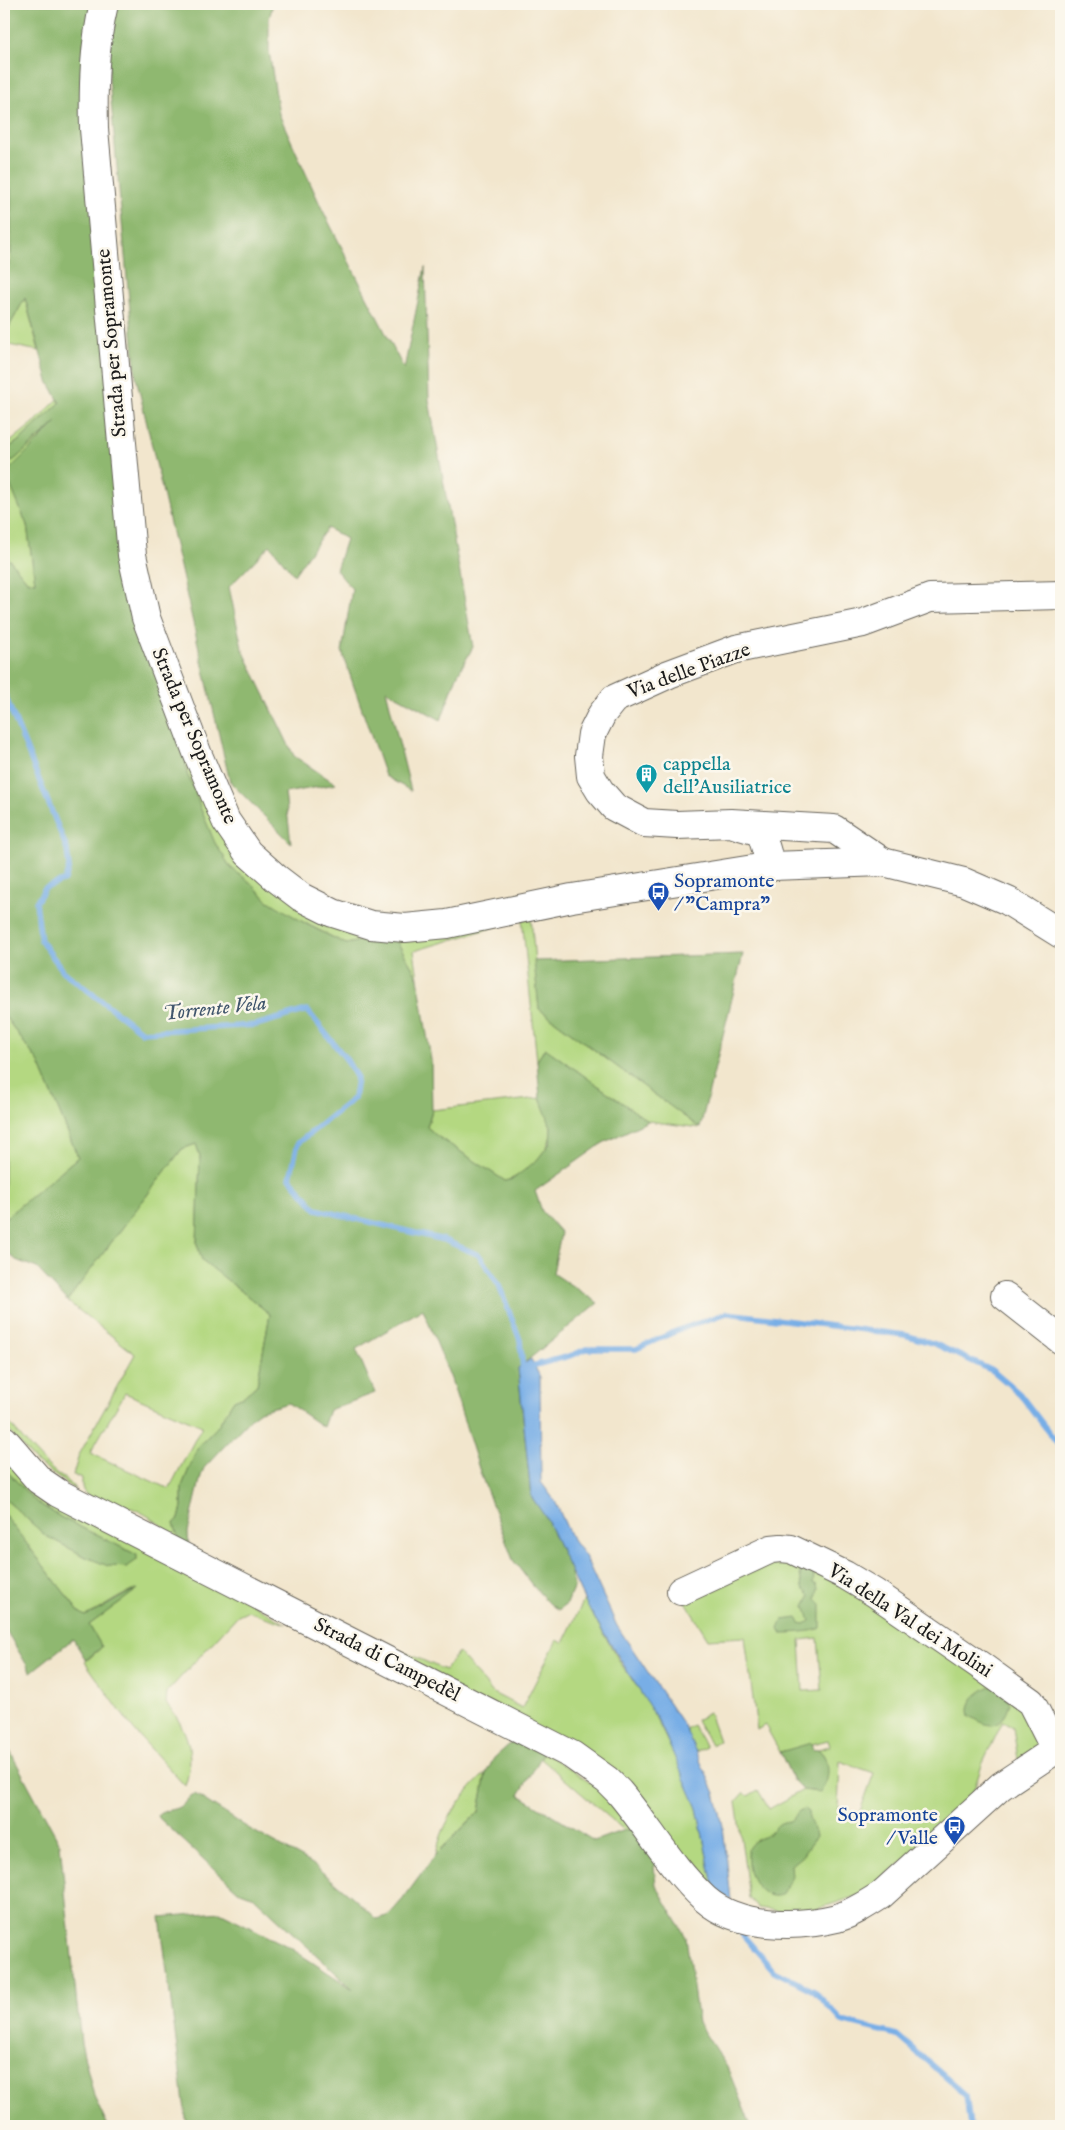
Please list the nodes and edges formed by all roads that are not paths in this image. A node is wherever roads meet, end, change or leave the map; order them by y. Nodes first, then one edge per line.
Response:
1 (104, 4) edge
2 (1061, 595) edge
3 (731, 823) junction
4 (883, 862) junction
5 (775, 866) junction
6 (1061, 934) edge
7 (1005, 1296) dead end
8 (1061, 1340) edge
9 (4, 1440) edge
10 (681, 1591) dead end
11 (1058, 1747) edge
12 (741, 1917) joint

1 - 5 street, Strada per Sopramonte
2 - 3 street, Via delle Piazze
3 - 4 street, Via delle Piazze
3 - 5 street, Via delle Piazze
4 - 5 street, Strada per Sopramonte
4 - 6 street, Strada per Sopramonte
7 - 8 street
9 - 12 street, Strada di Campedèl
10 - 11 street, Via della Val dei Molini
11 - 12 street, Via della Val dei Molini

